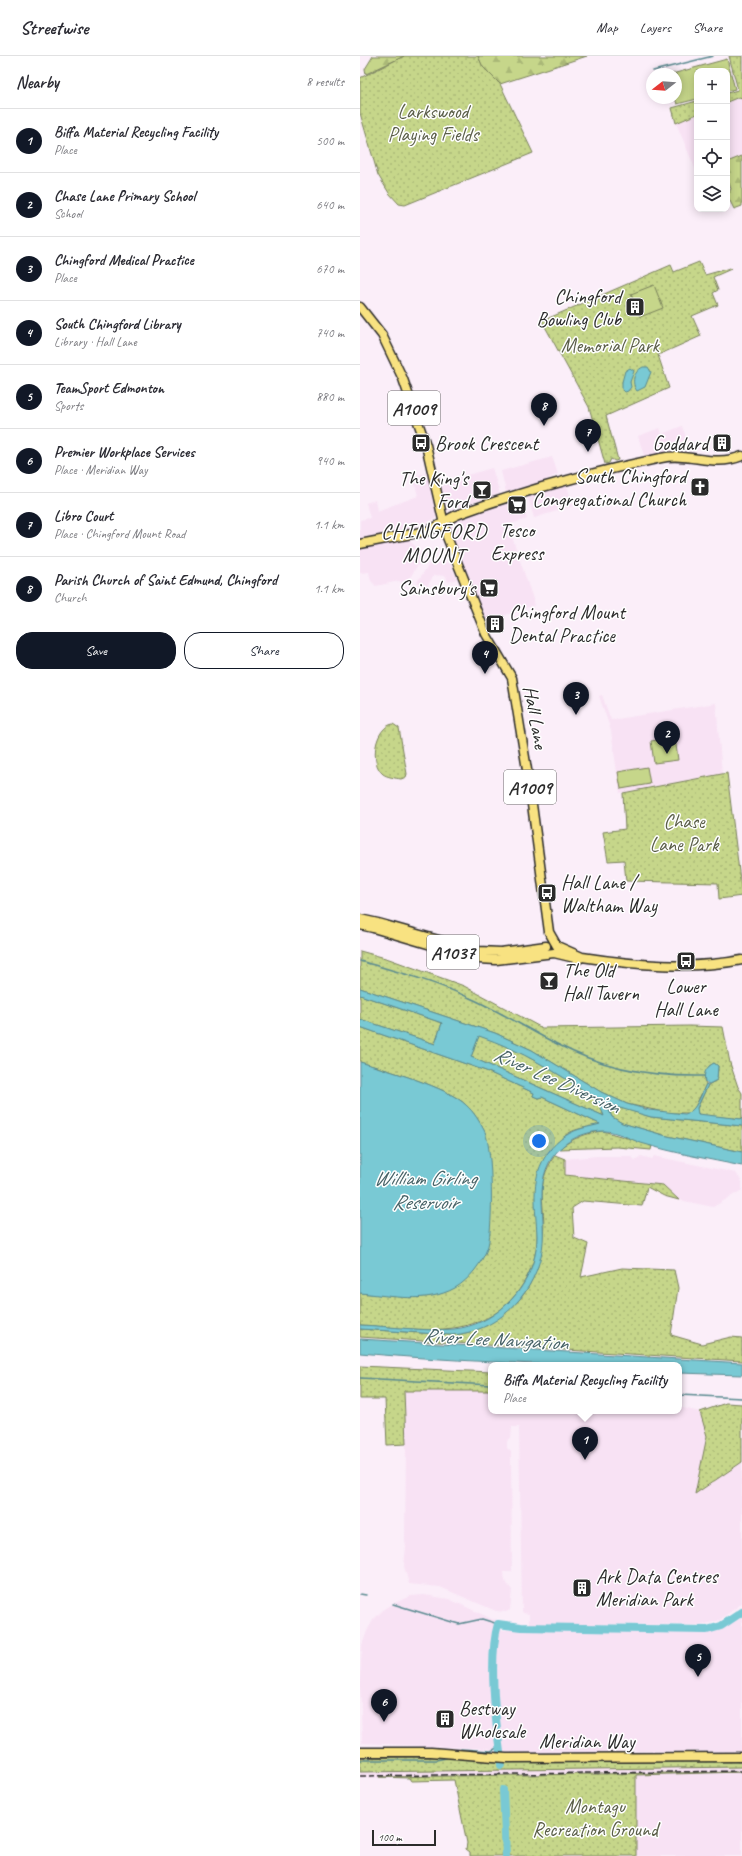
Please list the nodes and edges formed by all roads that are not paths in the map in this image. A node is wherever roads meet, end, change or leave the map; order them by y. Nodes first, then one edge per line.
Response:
1 (360, 307) edge
2 (742, 456) edge
3 (444, 521) junction
4 (360, 544) edge
5 (360, 919) edge
6 (360, 926) edge
7 (384, 928) junction
8 (551, 948) junction
9 (742, 960) edge
10 (360, 1752) edge
11 (742, 1757) edge

1 - 3 main road, A1009
2 - 3 main road
3 - 4 main road
3 - 8 main road, Hall Lane / A1009
5 - 7 main road, A1037
6 - 7 main road, A1037
7 - 8 main road, A1037
8 - 9 main road
10 - 11 main road, Meridian Way

